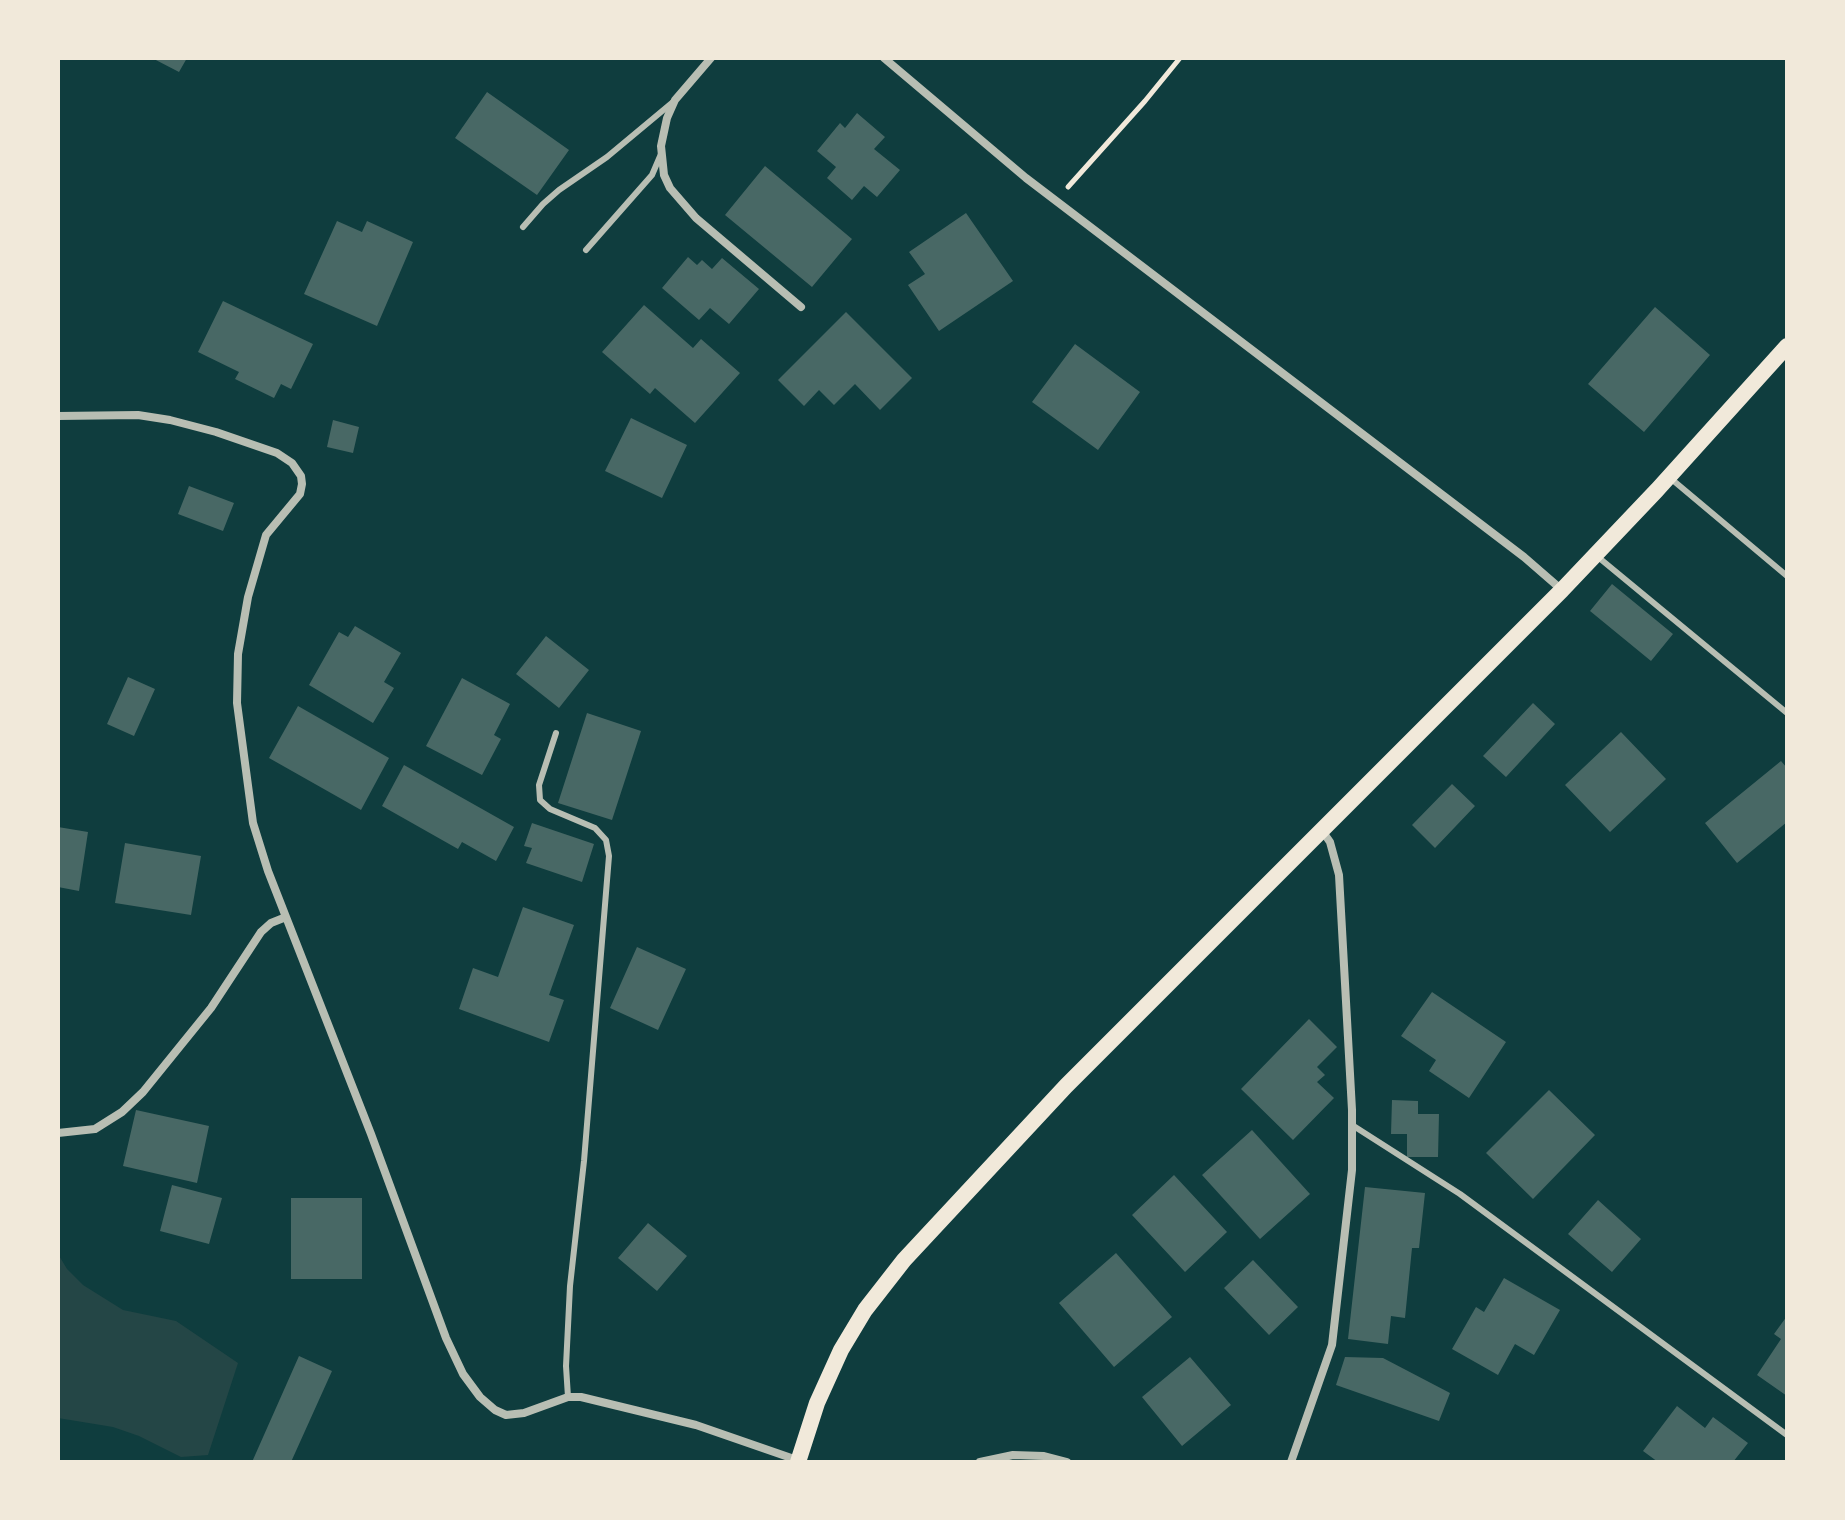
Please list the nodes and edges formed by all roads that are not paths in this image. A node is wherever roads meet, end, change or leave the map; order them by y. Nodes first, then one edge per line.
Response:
1 (711, 58) edge
2 (884, 58) edge
3 (675, 100) junction
4 (661, 154) junction
5 (523, 227) dead end
6 (586, 250) dead end
7 (801, 307) dead end
8 (1787, 346) edge
9 (58, 416) edge
10 (1669, 477) junction
11 (1596, 554) junction
12 (1787, 576) edge
13 (1562, 590) junction
14 (1787, 713) edge
15 (556, 733) dead end
16 (1323, 832) junction
17 (286, 917) junction
18 (1352, 1125) junction
19 (58, 1133) edge
20 (568, 1397) junction
21 (1787, 1435) edge
22 (800, 1462) edge
23 (980, 1462) edge
24 (1067, 1462) edge
25 (1291, 1462) edge

1 - 3 street
2 - 13 street
3 - 4 street
3 - 5 lane
4 - 6 lane
4 - 7 street
8 - 10 main road
9 - 17 street
10 - 11 main road
10 - 12 lane
11 - 13 main road
11 - 14 lane
13 - 16 main road
15 - 20 lane
16 - 18 street
16 - 22 main road
17 - 19 street
17 - 20 street
18 - 21 lane
18 - 25 street
20 - 22 street
23 - 24 street

